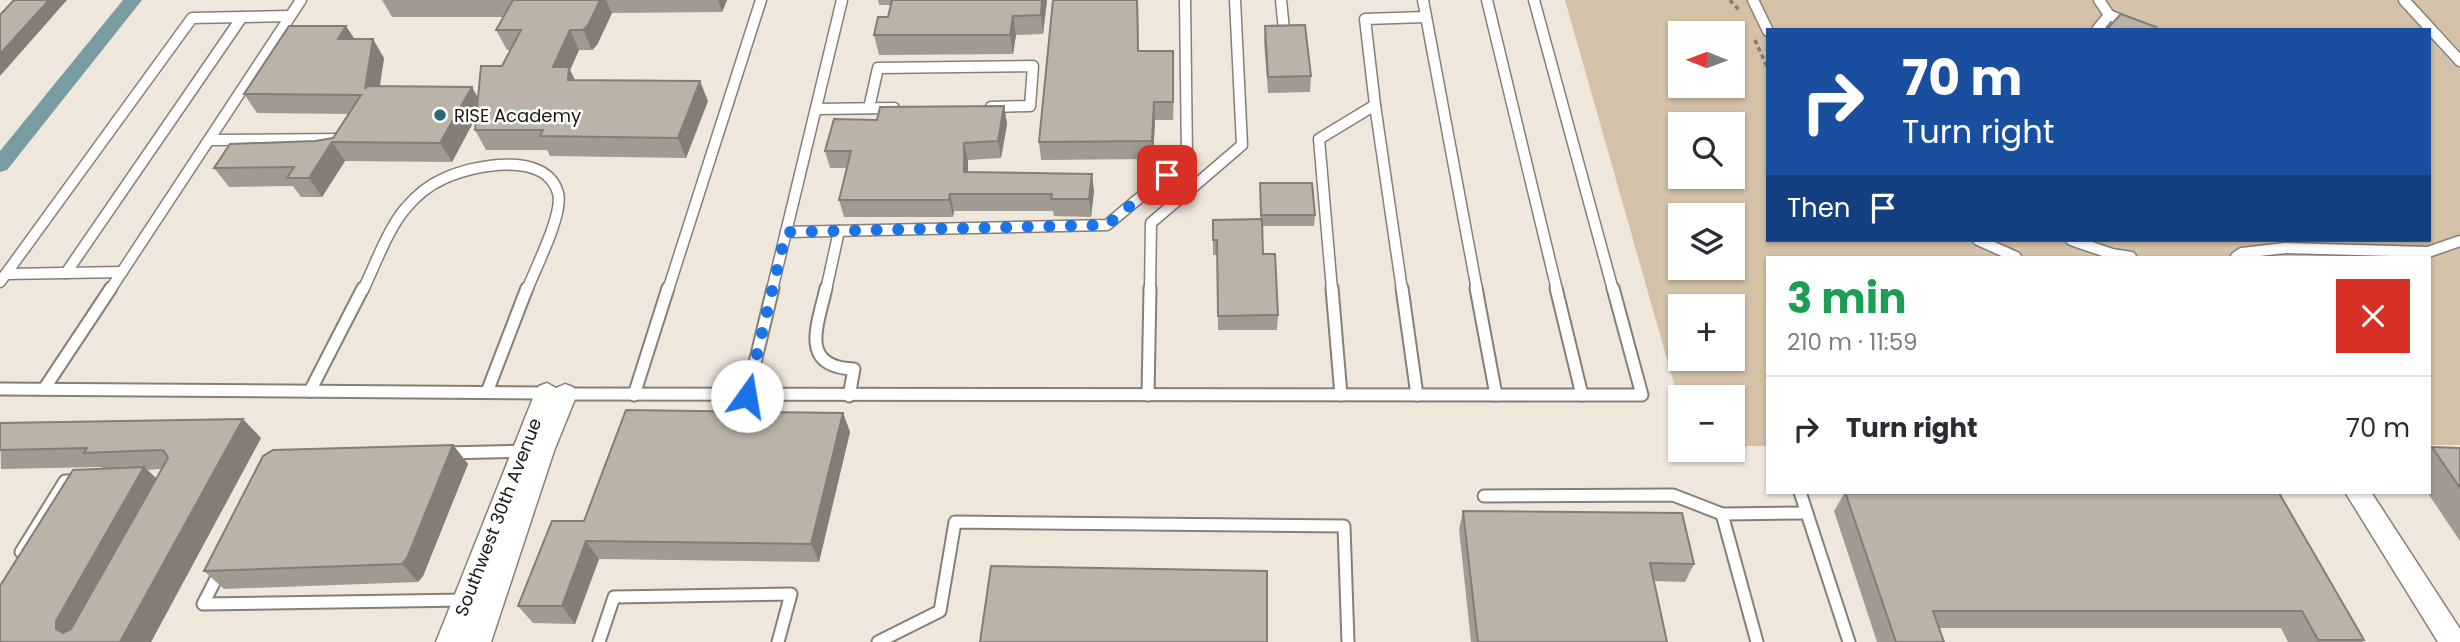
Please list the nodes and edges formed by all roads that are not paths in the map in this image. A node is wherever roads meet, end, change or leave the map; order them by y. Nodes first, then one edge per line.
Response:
1 (301, 0) edge
2 (761, 0) edge
3 (842, 0) edge
4 (1185, 0) edge
5 (1235, 0) edge
6 (1281, 0) edge
7 (1423, 0) edge
8 (1487, 0) edge
9 (1534, 0) edge
10 (1753, 0) edge
11 (2099, 0) edge
12 (2404, 0) edge
13 (2109, 15) junction
14 (290, 16) junction
15 (242, 17) junction
16 (1426, 17) junction
17 (1767, 28) edge
18 (2099, 28) edge
19 (2139, 28) edge
20 (2427, 28) edge
21 (1284, 30) edge
22 (2433, 36) edge
23 (2460, 61) edge
24 (1375, 105) junction
25 (976, 107) edge
26 (869, 108) junction
27 (909, 108) edge
28 (816, 109) junction
29 (340, 139) edge
30 (209, 140) junction
31 (839, 231) junction
32 (786, 232) junction
33 (2460, 241) edge
34 (1982, 242) edge
35 (2077, 242) edge
36 (2259, 242) edge
37 (2266, 251) junction
38 (2014, 256) edge
39 (2125, 256) edge
40 (2238, 256) edge
41 (121, 272) junction
42 (66, 273) junction
43 (3, 278) edge
44 (0, 389) edge
45 (44, 389) junction
46 (310, 391) junction
47 (487, 392) junction
48 (556, 393) junction
49 (634, 395) junction
50 (1148, 395) junction
51 (1341, 395) junction
52 (1417, 395) junction
53 (1496, 395) junction
54 (1582, 395) junction
55 (747, 396) junction
56 (849, 396) junction
57 (532, 451) junction
58 (427, 453) edge
59 (90, 480) edge
60 (1801, 494) edge
61 (2358, 494) edge
62 (1484, 496) dead end
63 (1807, 513) junction
64 (1721, 514) junction
65 (228, 555) edge
66 (14, 564) edge
67 (466, 600) junction
68 (450, 642) edge
69 (477, 642) edge
70 (599, 642) edge
71 (778, 642) edge
72 (878, 642) edge
73 (1348, 642) edge
74 (1757, 642) edge
75 (1849, 642) edge
76 (2453, 642) edge

1 - 14 lane
2 - 49 lane
3 - 28 lane
4 - 31 lane
5 - 50 lane
6 - 21 lane
7 - 16 lane
8 - 54 lane
9 - 54 lane
10 - 17 lane
11 - 13 lane
12 - 20 lane
13 - 18 lane
13 - 19 lane
14 - 15 lane
14 - 30 lane
15 - 42 lane
15 - 43 lane
16 - 24 lane
16 - 53 lane
22 - 23 lane
24 - 51 lane
24 - 52 lane
25 - 26 lane
26 - 27 lane
26 - 28 lane
28 - 32 lane
29 - 30 lane
30 - 41 lane
31 - 32 lane
31 - 56 lane
32 - 55 lane
33 - 37 lane
34 - 38 lane
35 - 39 lane
36 - 37 lane
37 - 40 lane
41 - 42 lane
41 - 45 lane
42 - 43 lane
44 - 45 lane
45 - 46 lane
46 - 47 lane
46 - 47 lane
47 - 48 lane
48 - 49 lane
48 - 57 street, Southwest 30th Avenue
49 - 55 lane
50 - 51 lane
50 - 56 lane
51 - 52 lane
52 - 53 lane
53 - 54 lane
55 - 56 lane
57 - 58 lane
57 - 67 street, Southwest 30th Avenue
57 - 69 street, Southwest 30th Avenue
59 - 66 lane
60 - 63 lane
61 - 76 street
62 - 64 lane
63 - 64 lane
63 - 75 lane
64 - 74 lane
65 - 67 lane
67 - 68 street, Southwest 30th Avenue
70 - 71 lane
72 - 73 lane

